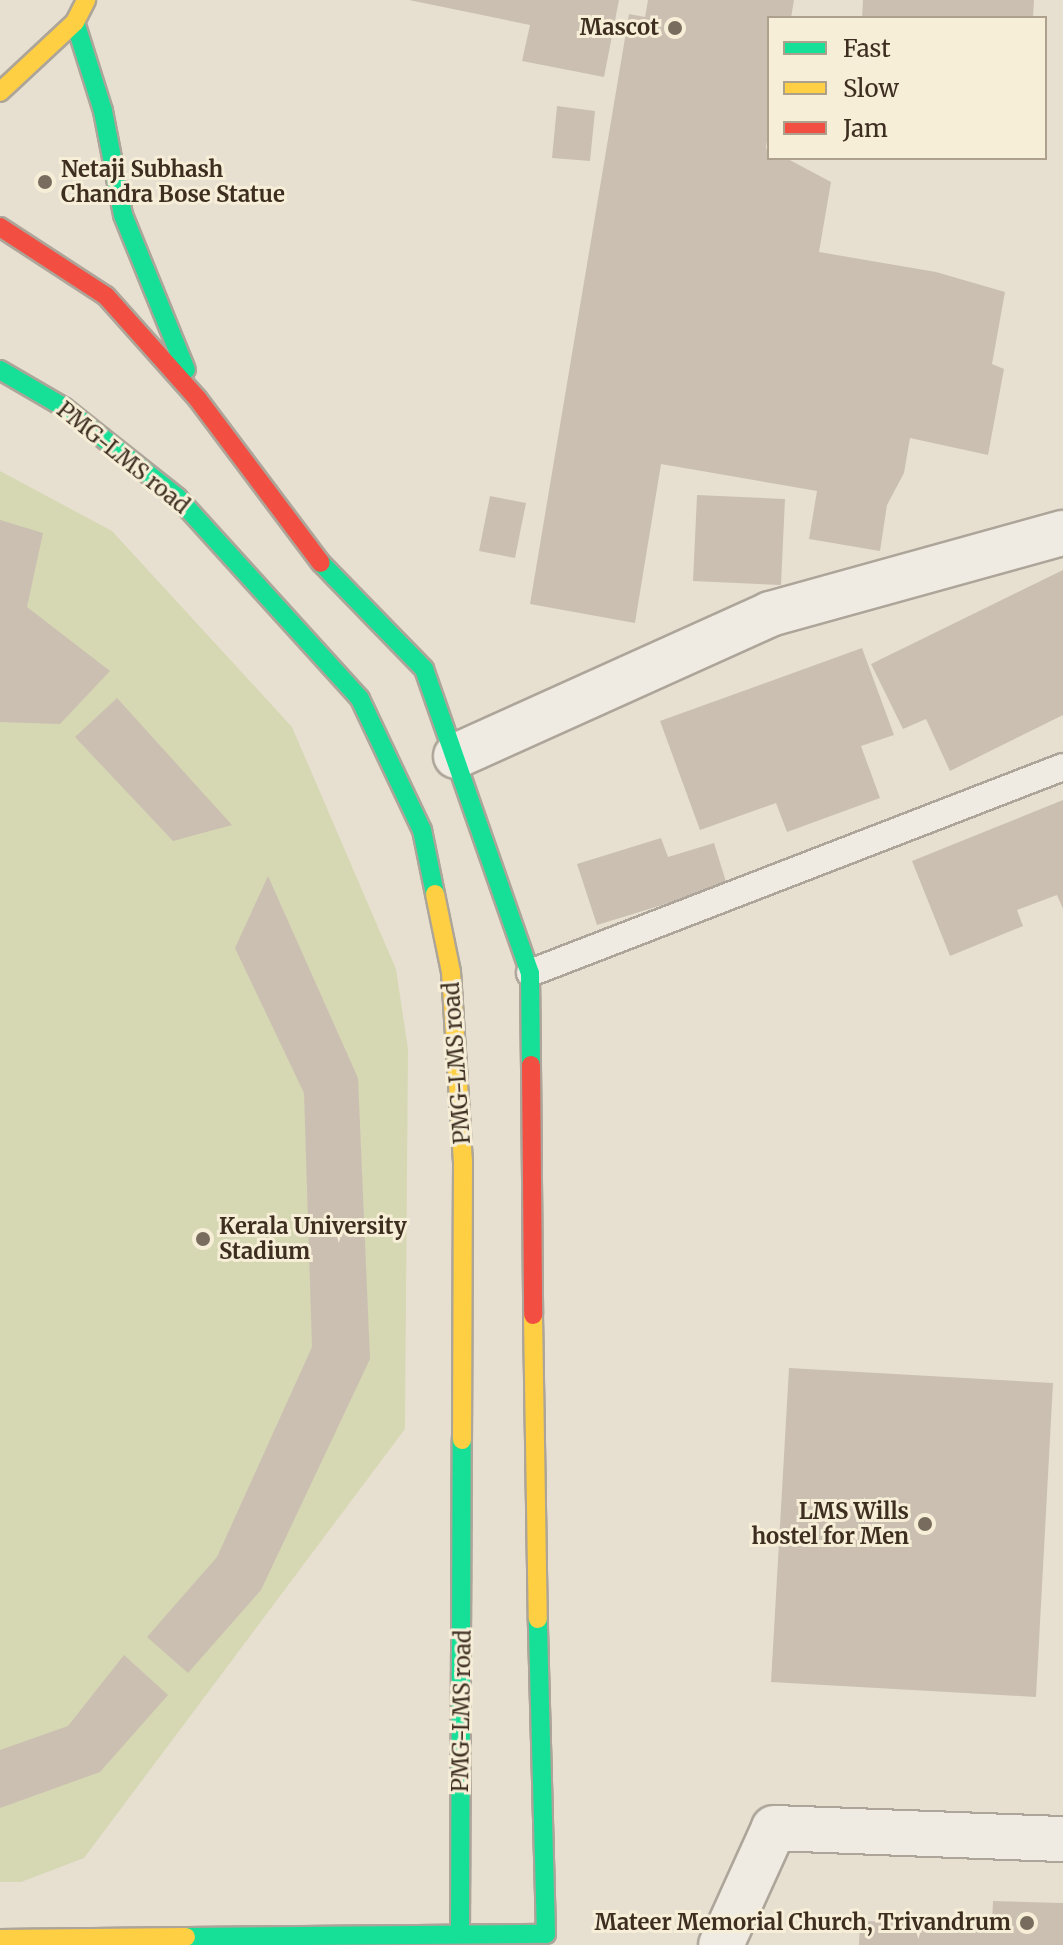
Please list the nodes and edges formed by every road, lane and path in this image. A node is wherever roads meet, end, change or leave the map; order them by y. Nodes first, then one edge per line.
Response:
1 (86, 0) edge
2 (75, 22) junction
3 (0, 92) edge
4 (0, 227) edge
5 (0, 370) edge
6 (197, 398) junction
7 (1063, 533) edge
8 (456, 756) junction
9 (1063, 767) edge
10 (530, 973) junction
11 (1063, 1839) edge
12 (460, 1934) junction
13 (0, 1939) edge
14 (721, 1945) edge

1 - 2 main road
2 - 3 main road
2 - 6 main road
4 - 6 main road
5 - 12 main road, PMG-LMS road
6 - 8 main road
7 - 8 street
8 - 10 main road
9 - 10 lane
10 - 12 main road
11 - 14 street
12 - 13 main road

